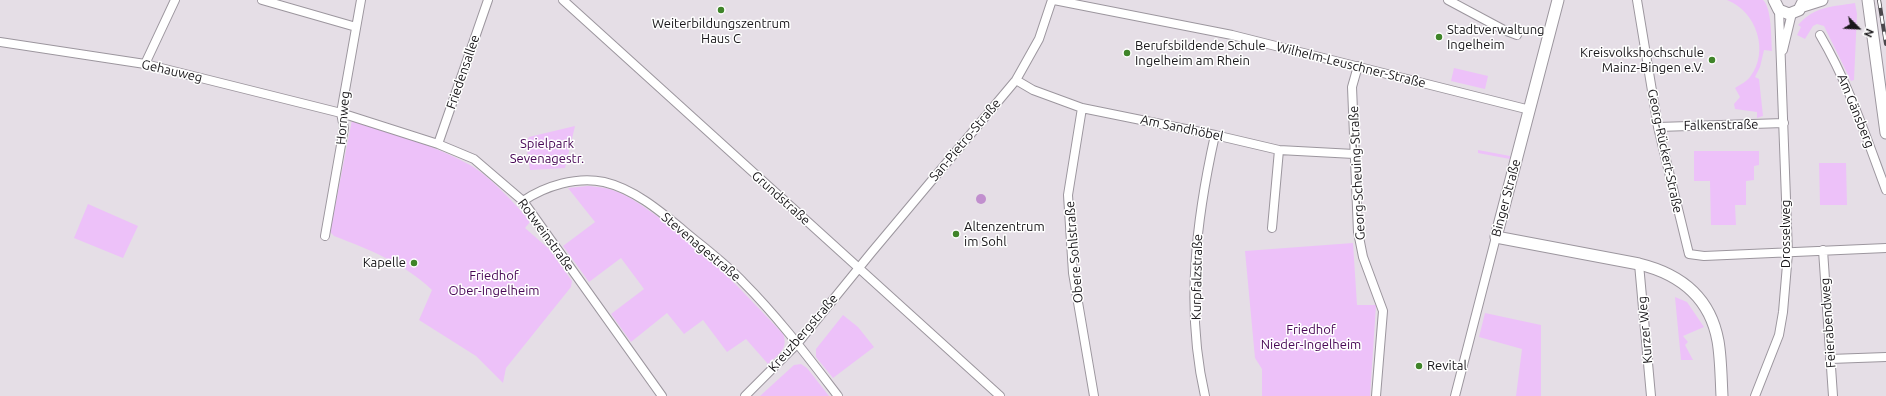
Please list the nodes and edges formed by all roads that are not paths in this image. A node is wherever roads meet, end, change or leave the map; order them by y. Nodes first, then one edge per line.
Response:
1 (175, 0) edge
2 (262, 0) edge
3 (361, 0) edge
4 (488, 0) edge
5 (1053, 0) edge
6 (1448, 0) edge
7 (1558, 0) edge
8 (1637, 0) edge
9 (1822, 0) edge
10 (1868, 0) edge
11 (568, 2) edge
12 (1803, 3) edge
13 (1777, 5) edge
14 (1792, 14) junction
15 (356, 28) junction
16 (1517, 35) dead end
17 (1820, 35) dead end
18 (0, 42) edge
19 (145, 64) junction
20 (1358, 66) junction
21 (1781, 67) junction
22 (1016, 80) junction
23 (1082, 108) junction
24 (1530, 110) junction
25 (341, 113) junction
26 (1784, 123) junction
27 (1658, 127) junction
28 (1886, 133) edge
29 (1215, 135) junction
30 (438, 144) junction
31 (1279, 150) junction
32 (1354, 154) junction
33 (1886, 190) edge
34 (523, 201) junction
35 (1272, 228) dead end
36 (325, 236) dead end
37 (1496, 237) junction
38 (1886, 248) edge
39 (1823, 250) junction
40 (1788, 253) junction
41 (1639, 264) junction
42 (858, 268) junction
43 (797, 344) junction
44 (1886, 357) edge
45 (1830, 359) junction
46 (662, 396) edge
47 (745, 396) edge
48 (838, 396) edge
49 (1000, 396) edge
50 (1094, 396) edge
51 (1205, 396) edge
52 (1376, 396) edge
53 (1455, 396) edge
54 (1651, 396) edge
55 (1722, 396) edge
56 (1755, 396) edge
57 (1833, 396) edge

1 - 19 street
2 - 15 street
3 - 15 street, Hornweg
4 - 30 street, Friedensallee
5 - 20 street, Wilhelm-Leuschner-Straße
5 - 22 street, San-Pietro-Straße
6 - 16 street
7 - 24 main road, Binger Straße
8 - 27 street, Georg-Rückert-Straße
9 - 12 main road
10 - 28 main road
11 - 42 street, Grundstraße
12 - 14 main road
13 - 14 main road
13 - 21 street, Drosselweg
14 - 21 street, Drosselweg
15 - 25 street, Hornweg
17 - 33 street, Am Gänsberg
18 - 19 street, Gehauweg
19 - 25 street, Gehauweg
20 - 24 street, Wilhelm-Leuschner-Straße
20 - 32 street, Georg-Scheuing-Straße
21 - 26 street, Drosselweg
22 - 23 street, Am Sandhöbel
22 - 42 street, San-Pietro-Straße
23 - 29 street, Am Sandhöbel
23 - 50 street, Obere Sohlstraße
24 - 37 main road, Binger Straße
25 - 30 street, Rotweinstraße
25 - 36 street, Hornweg
26 - 27 street, Falkenstraße
26 - 40 street, Drosselweg
27 - 40 street, Georg-Rückert-Straße
29 - 31 street, Am Sandhöbel
29 - 51 street, Kurpfalzstraße
30 - 34 street, Rotweinstraße
31 - 32 street, Am Sandhöbel
31 - 35 street
32 - 52 street, Georg-Scheuing-Straße
34 - 43 street, Stevenagestraße
34 - 46 street, Rotweinstraße
37 - 41 main road
37 - 53 street, Binger Straße
38 - 39 street
39 - 40 street
39 - 45 street, Feierabendweg
40 - 56 street, Drosselweg
41 - 54 street, Kurzer Weg
41 - 55 main road
42 - 43 street, Kreuzbergstraße
42 - 49 street, Grundstraße
43 - 47 street, Kreuzbergstraße
43 - 48 street, Stevenagestraße
44 - 45 street
45 - 57 street, Feierabendweg

